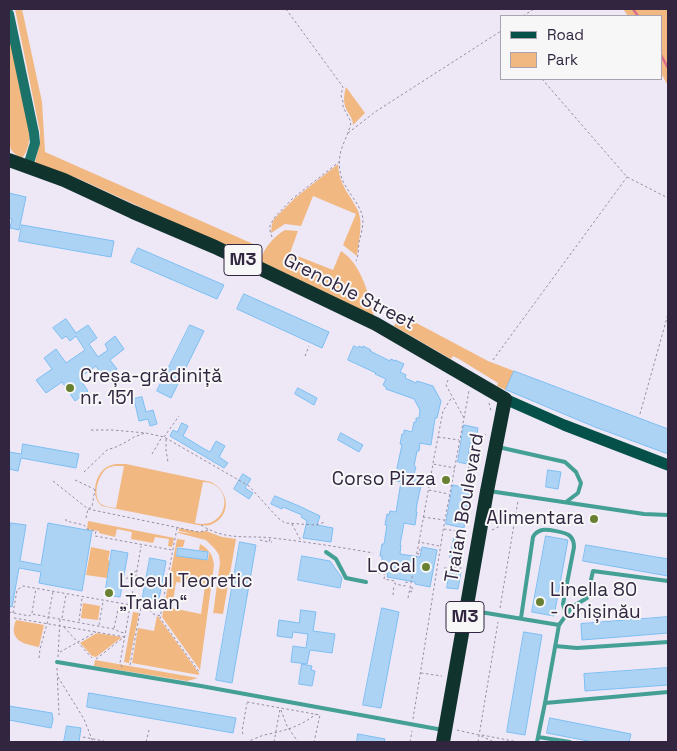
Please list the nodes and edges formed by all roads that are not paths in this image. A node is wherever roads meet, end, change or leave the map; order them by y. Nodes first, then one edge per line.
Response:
1 (9, 14) edge
2 (9, 160) edge
3 (28, 166) junction
4 (505, 399) junction
5 (495, 446) junction
6 (668, 465) edge
7 (487, 491) junction
8 (566, 502) junction
9 (668, 515) edge
10 (326, 552) dead end
11 (668, 581) edge
12 (366, 582) dead end
13 (466, 610) junction
14 (566, 616) junction
15 (520, 618) junction
16 (560, 625) junction
17 (668, 642) edge
18 (556, 646) junction
19 (57, 662) road end
20 (668, 692) edge
21 (546, 703) junction
22 (448, 734) edge
23 (538, 740) edge
24 (570, 742) edge

1 - 3 street
2 - 3 highway, Grenoble Street / M3
3 - 4 highway, Grenoble Street / M3
4 - 5 highway, Traian Boulevard / M3
4 - 6 main road, Grenoble Street
5 - 7 highway, Traian Boulevard / M3
5 - 8 lane
7 - 8 lane
7 - 13 highway, Traian Boulevard / M3
8 - 9 lane
10 - 12 lane
11 - 14 lane
13 - 15 lane
13 - 22 highway, Traian Boulevard / M3
14 - 15 lane
14 - 16 lane
15 - 16 lane
16 - 18 lane
17 - 18 lane
18 - 21 lane
19 - 22 lane
20 - 21 lane
21 - 23 lane
23 - 24 lane

